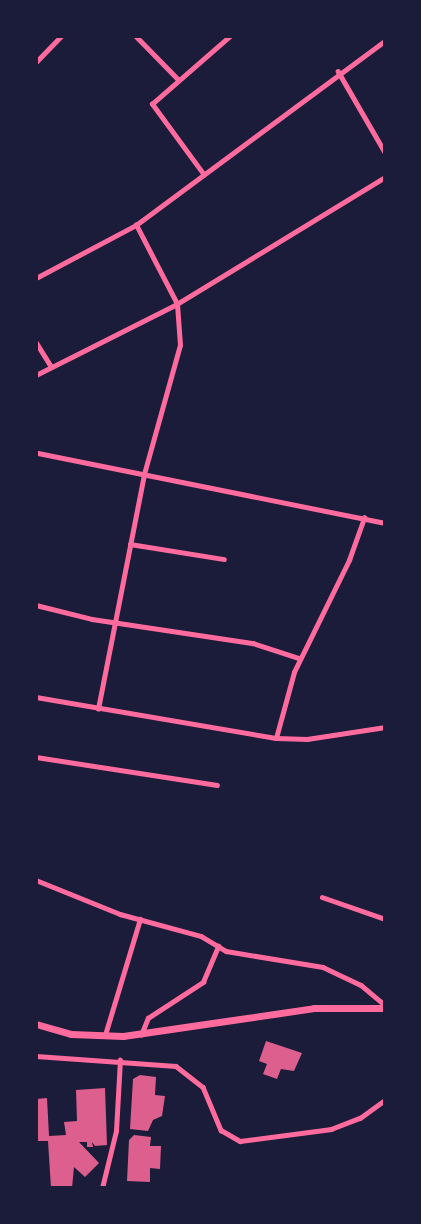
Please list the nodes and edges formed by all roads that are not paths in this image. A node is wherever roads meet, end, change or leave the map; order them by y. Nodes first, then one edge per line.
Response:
1 (61, 36) edge
2 (136, 36) edge
3 (230, 36) edge
4 (385, 41) edge
5 (36, 62) edge
6 (338, 71) junction
7 (178, 79) junction
8 (385, 152) edge
9 (204, 176) junction
10 (385, 177) edge
11 (136, 225) junction
12 (36, 278) edge
13 (177, 304) junction
14 (36, 342) edge
15 (51, 366) junction
16 (36, 375) edge
17 (38, 453) dead end
18 (144, 474) junction
19 (364, 518) junction
20 (385, 524) edge
21 (130, 544) junction
22 (224, 559) dead end
23 (36, 605) edge
24 (114, 622) junction
25 (300, 658) junction
26 (36, 697) edge
27 (98, 709) junction
28 (385, 727) edge
29 (276, 738) junction
30 (36, 757) edge
31 (217, 785) dead end
32 (36, 880) edge
33 (322, 896) dead end
34 (140, 919) junction
35 (385, 919) edge
36 (218, 946) junction
37 (385, 1007) edge
38 (36, 1024) edge
39 (141, 1035) junction
40 (105, 1036) junction
41 (36, 1056) edge
42 (120, 1060) junction
43 (385, 1100) edge
44 (102, 1188) edge

1 - 5 street
2 - 7 street
3 - 7 street
4 - 6 street
6 - 8 street
6 - 9 street
7 - 9 street
9 - 11 street
10 - 13 street
11 - 12 street
11 - 13 street
13 - 15 street
13 - 18 street
14 - 15 street
15 - 16 street
17 - 18 street
18 - 19 street
18 - 21 street
19 - 20 street
19 - 25 street
21 - 22 street
21 - 24 street
23 - 24 street
24 - 25 street
24 - 27 street
25 - 29 street
26 - 27 street
27 - 29 street
28 - 29 street
30 - 31 street
32 - 34 street
33 - 35 street
34 - 36 street
34 - 40 street
36 - 37 street
36 - 39 street
37 - 39 main road
38 - 40 main road
39 - 40 main road
41 - 42 street
42 - 43 street
42 - 44 street

